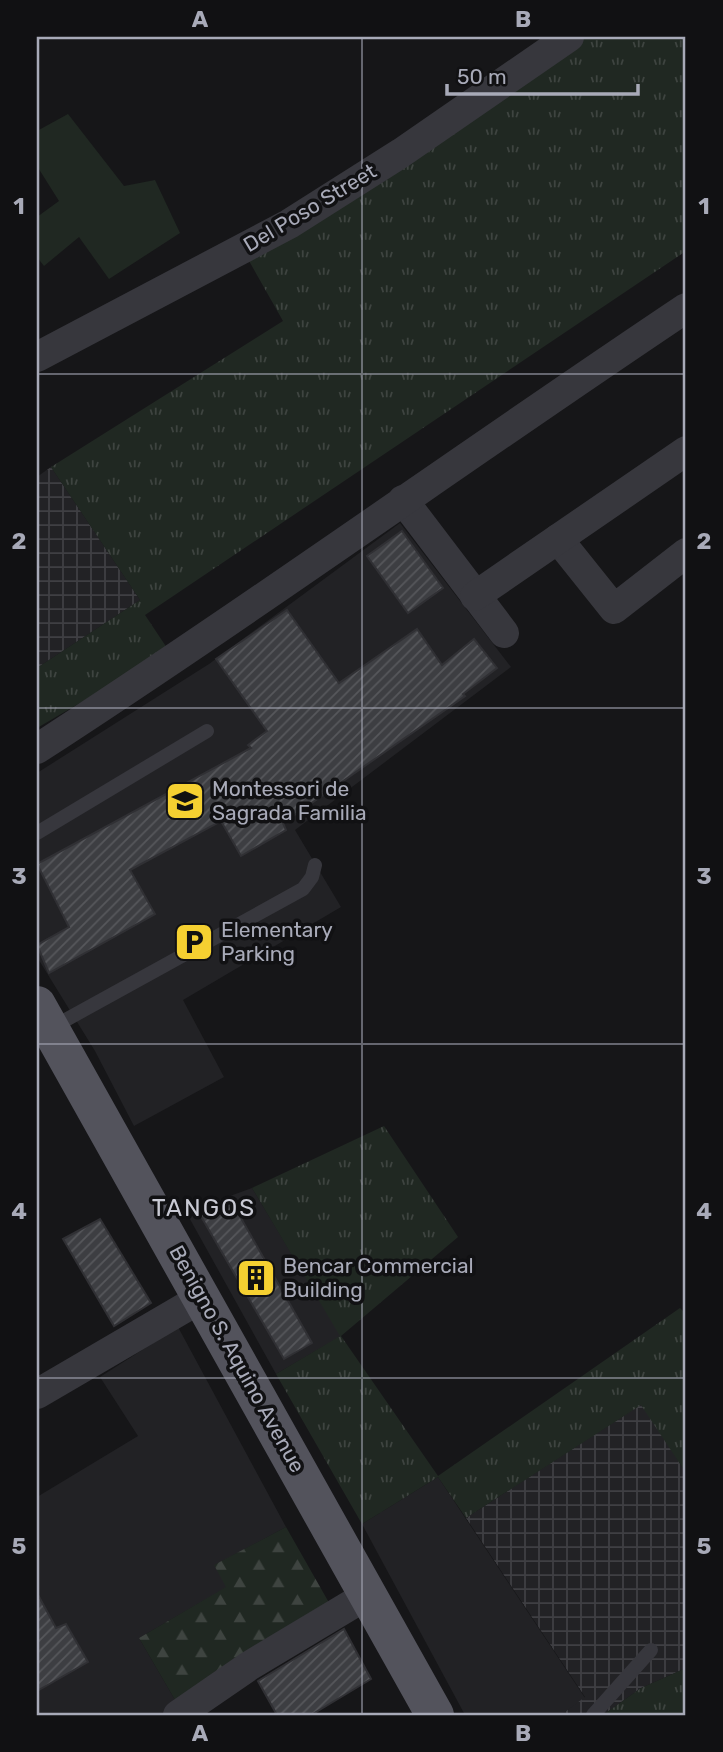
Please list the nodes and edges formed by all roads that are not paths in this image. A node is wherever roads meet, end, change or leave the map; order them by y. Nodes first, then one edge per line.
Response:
1 (569, 37) edge
2 (686, 307) edge
3 (37, 357) edge
4 (686, 451) edge
5 (403, 500) junction
6 (558, 539) junction
7 (686, 553) edge
8 (475, 596) junction
9 (504, 633) dead end
10 (207, 731) dead end
11 (37, 748) edge
12 (37, 833) edge
13 (315, 865) dead end
14 (43, 1017) edge
15 (203, 1297) junction
16 (37, 1394) edge
17 (369, 1594) junction
18 (651, 1650) dead end
19 (177, 1715) edge
20 (435, 1715) edge
21 (593, 1715) edge

1 - 3 street, Del Poso Street
2 - 5 street
4 - 6 street
5 - 8 street
5 - 11 street
6 - 7 street
6 - 8 street
8 - 9 street
10 - 12 lane
13 - 14 lane
14 - 15 main road, Benigno S. Aquino Avenue
15 - 16 street
15 - 17 main road, Benigno S. Aquino Avenue
17 - 19 street
17 - 20 main road, Benigno S. Aquino Avenue
18 - 21 lane

